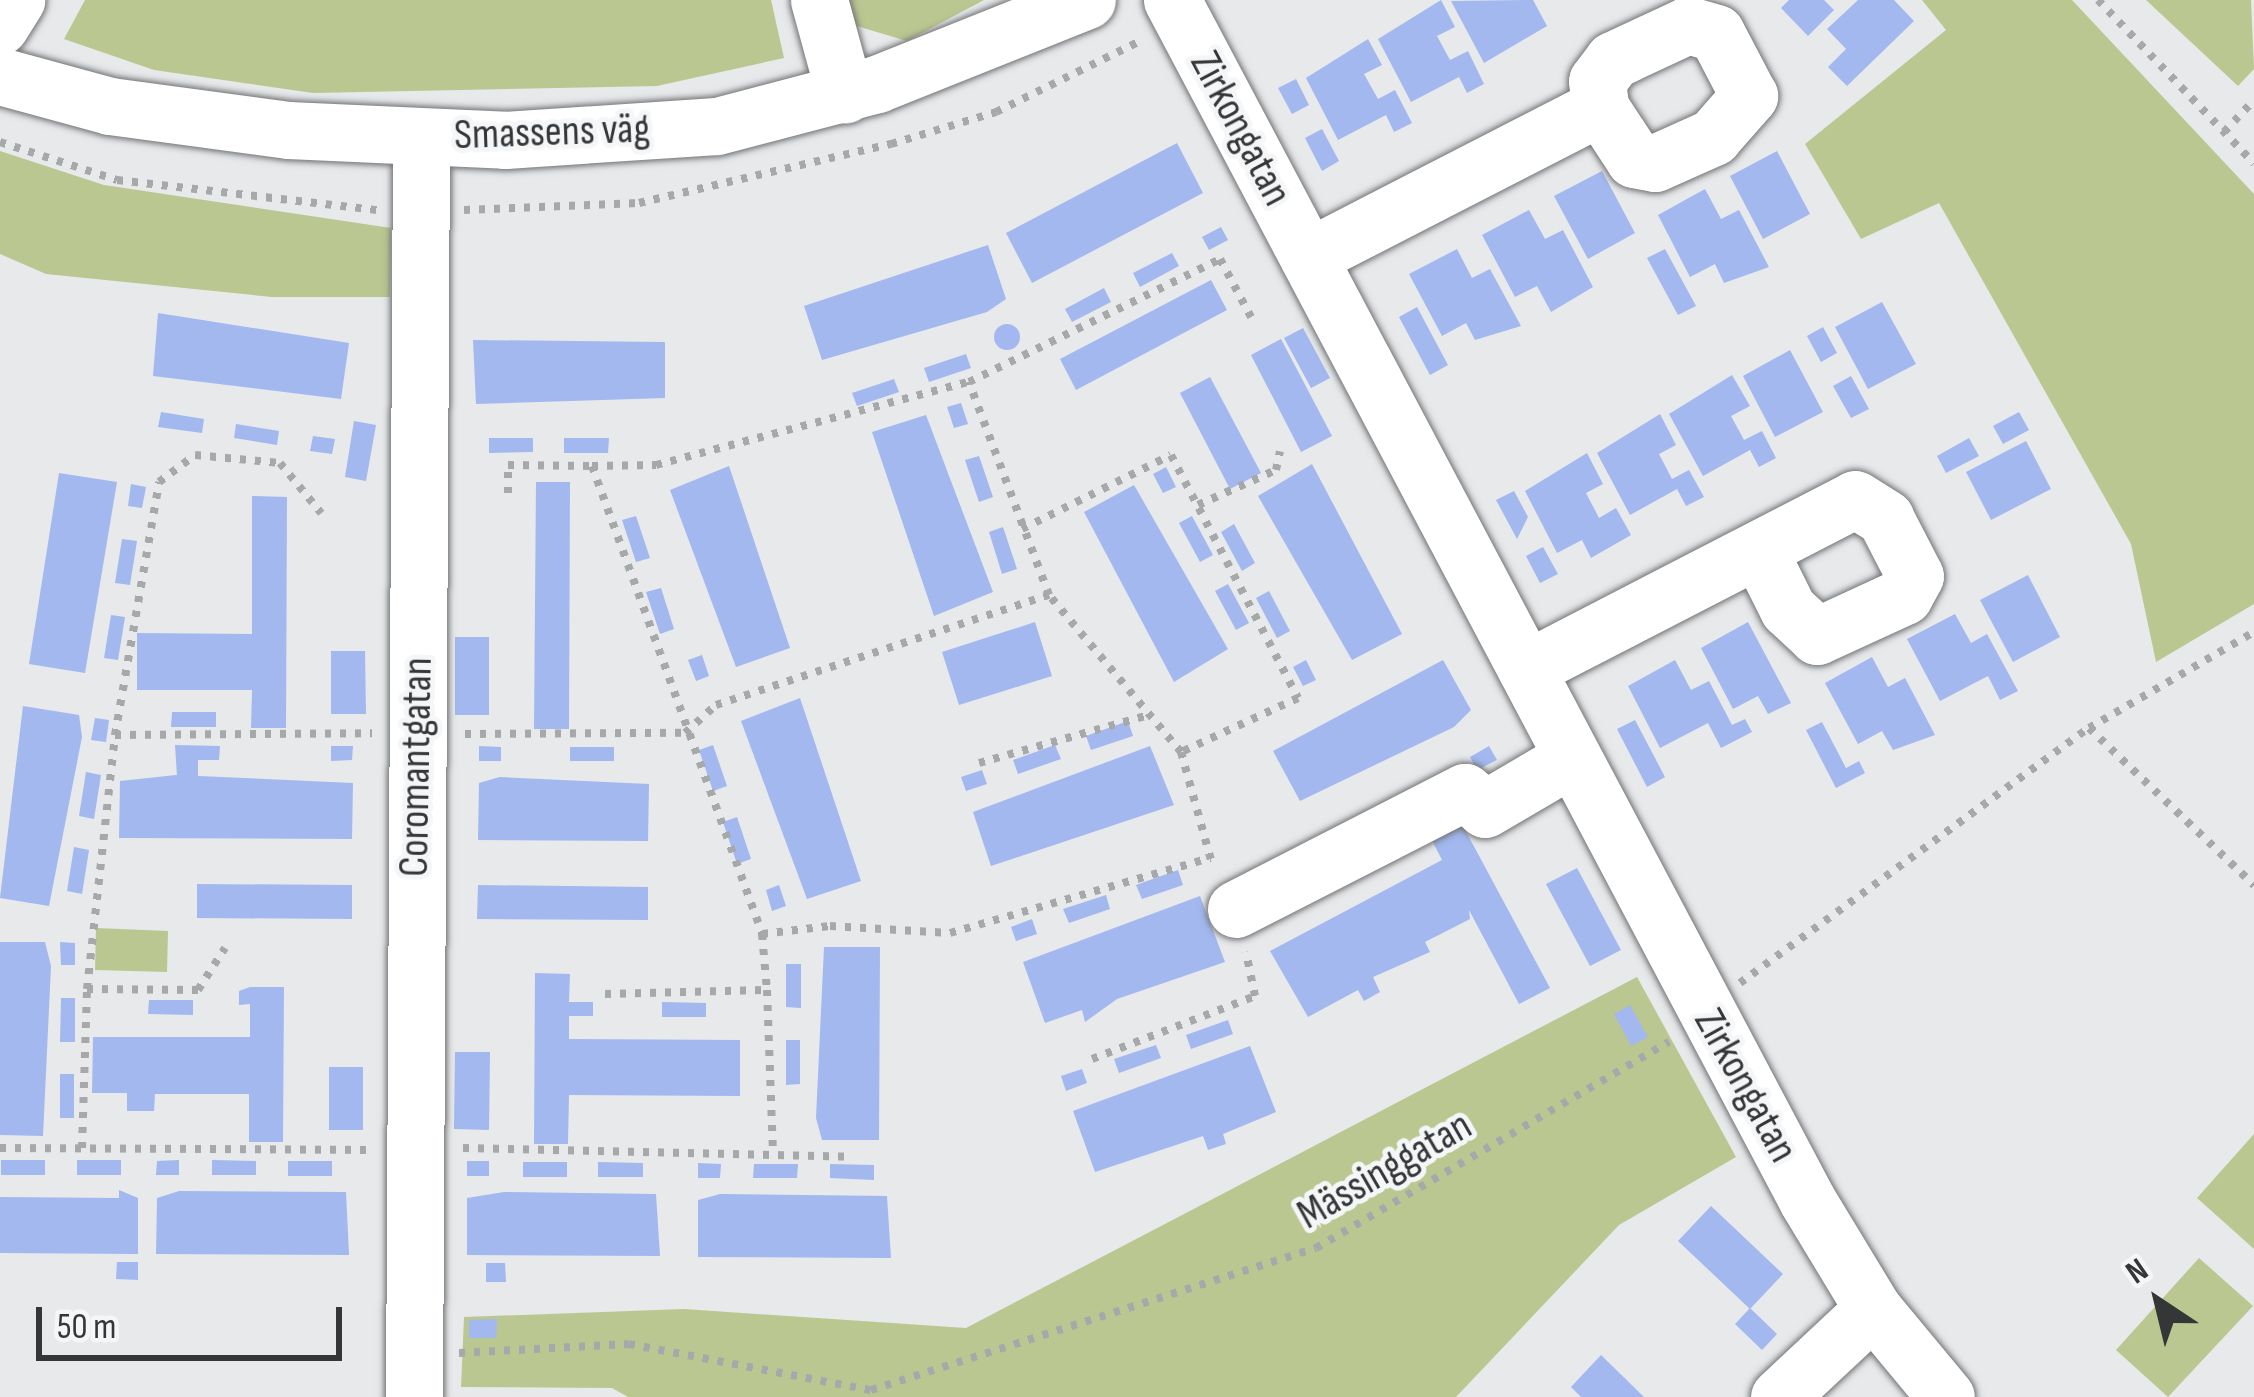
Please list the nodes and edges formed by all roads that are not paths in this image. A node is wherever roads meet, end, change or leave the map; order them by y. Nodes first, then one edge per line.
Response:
1 (16, 0) edge
2 (819, 0) edge
3 (1087, 0) edge
4 (1172, 0) edge
5 (0, 26) edge
6 (0, 76) edge
7 (845, 95) junction
8 (1600, 107) dead end
9 (421, 137) junction
10 (1308, 257) junction
11 (1759, 551) dead end
12 (1526, 669) junction
13 (1572, 758) junction
14 (1236, 909) dead end
15 (1873, 1309) junction
16 (414, 1376) edge
17 (1779, 1397) edge
18 (1946, 1397) edge

1 - 5 street
2 - 7 street
3 - 7 street, Smassens väg
4 - 10 street, Zirkongatan
6 - 9 street, Smassens väg
7 - 9 street, Smassens väg
8 - 10 street, Zirkongatan
9 - 16 street, Coromantgatan
10 - 12 street, Zirkongatan
11 - 12 street
12 - 13 street, Zirkongatan
13 - 14 street
13 - 15 street, Zirkongatan
15 - 17 street
15 - 18 street, Zirkongatan

